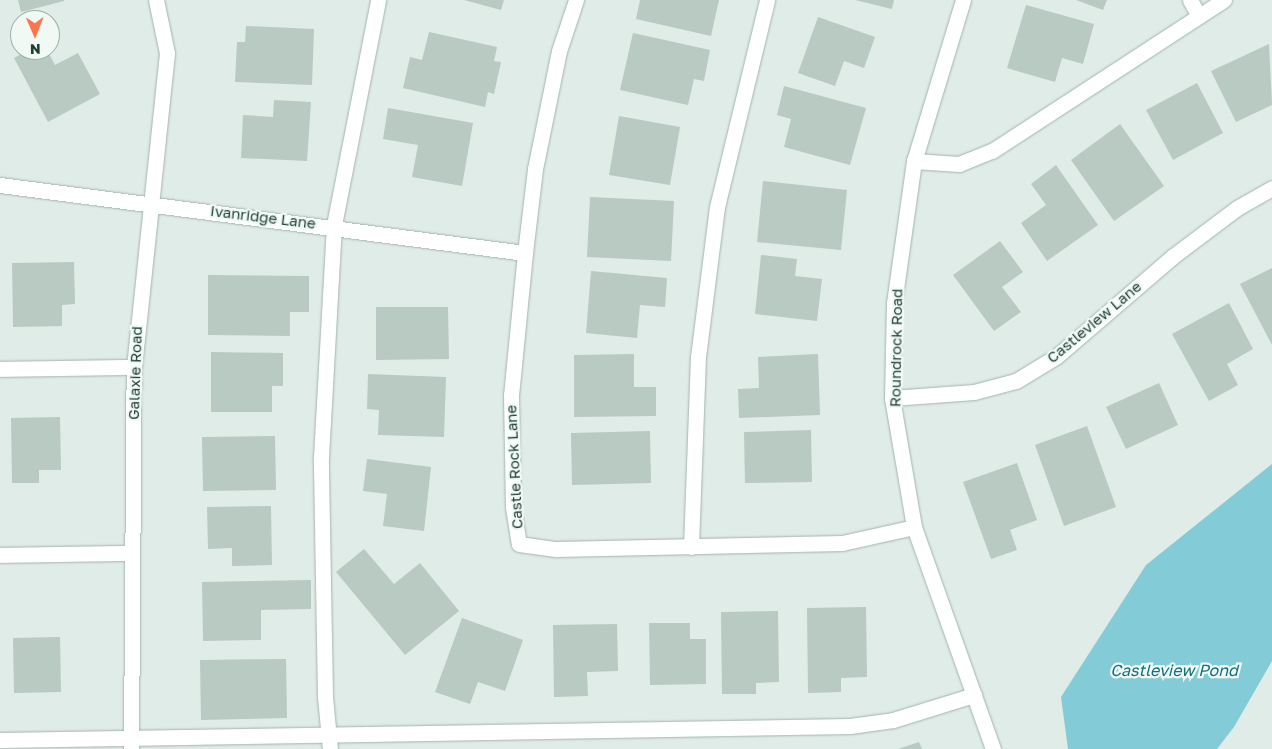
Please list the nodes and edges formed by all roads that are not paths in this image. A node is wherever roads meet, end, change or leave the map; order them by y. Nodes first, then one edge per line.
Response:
1 (156, 0) edge
2 (378, 0) edge
3 (576, 0) edge
4 (767, 0) edge
5 (963, 0) edge
6 (1190, 0) edge
7 (1224, 0) edge
8 (1199, 16) junction
9 (914, 161) junction
10 (0, 185) edge
11 (1272, 188) edge
12 (152, 203) junction
13 (334, 225) junction
14 (525, 254) junction
15 (134, 367) junction
16 (0, 369) edge
17 (892, 398) junction
18 (914, 527) junction
19 (691, 547) junction
20 (130, 553) junction
21 (0, 555) edge
22 (974, 695) junction
23 (0, 740) edge
24 (329, 742) edge
25 (131, 743) edge
26 (993, 749) edge

1 - 12 street, Galaxie Road
2 - 13 street
3 - 14 street, Castle Rock Lane
4 - 19 street
5 - 9 street, Roundrock Road
6 - 8 street
7 - 8 street
8 - 9 street
9 - 17 street, Roundrock Road
10 - 12 street, Ivanridge Lane
11 - 17 street, Castleview Lane
12 - 13 street, Ivanridge Lane
12 - 15 street, Galaxie Road
13 - 14 street, Ivanridge Lane
13 - 24 street
14 - 19 street, Castle Rock Lane
15 - 16 street
15 - 20 street, Galaxie Road
17 - 18 street, Roundrock Road
18 - 19 street, Castle Rock Lane
18 - 22 street, Roundrock Road
20 - 21 street
20 - 25 street, Galaxie Road
22 - 24 street
22 - 26 street, Roundrock Road
23 - 25 street
24 - 25 street

